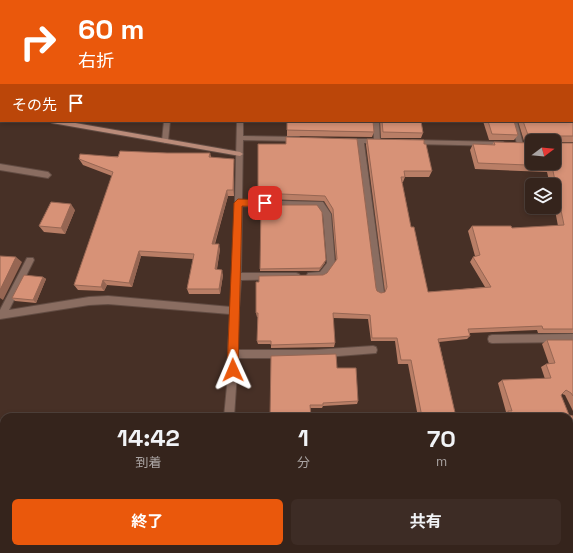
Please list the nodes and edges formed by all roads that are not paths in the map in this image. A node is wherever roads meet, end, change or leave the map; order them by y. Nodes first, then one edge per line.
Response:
1 (64, 122) edge
2 (167, 122) edge
3 (240, 122) edge
4 (376, 122) edge
5 (514, 122) edge
6 (75, 123) edge
7 (240, 138) junction
8 (307, 140) edge
9 (337, 140) edge
10 (165, 141) junction
11 (360, 141) junction
12 (377, 142) junction
13 (385, 142) edge
14 (409, 142) edge
15 (240, 154) junction
16 (0, 167) edge
17 (48, 175) dead end
18 (238, 203) junction
19 (30, 260) dead end
20 (237, 276) junction
21 (380, 292) edge
22 (235, 311) junction
23 (1, 315) edge
24 (573, 338) edge
25 (492, 339) edge
26 (373, 350) dead end
27 (234, 354) junction
28 (229, 413) edge

1 - 6 street
2 - 10 street
3 - 7 street
4 - 12 street
5 - 14 street
6 - 10 street
7 - 8 street
7 - 15 street
9 - 11 street
10 - 15 street
11 - 12 street
11 - 21 street
12 - 13 street
15 - 18 street
16 - 17 street
18 - 20 street
18 - 20 street
19 - 23 street
20 - 22 street
22 - 23 street
22 - 27 street
24 - 25 street
26 - 27 street
27 - 28 street

